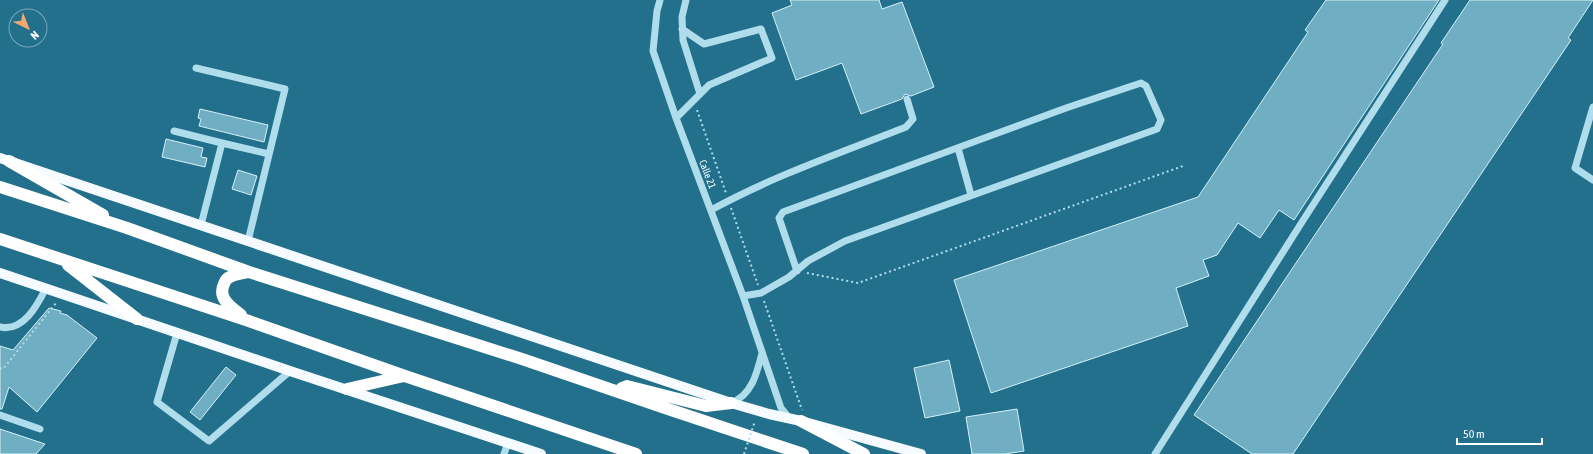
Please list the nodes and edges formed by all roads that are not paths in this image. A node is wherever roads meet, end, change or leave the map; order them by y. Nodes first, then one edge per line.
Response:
1 (660, 0) edge
2 (686, 0) edge
3 (1445, 0) edge
4 (682, 29) junction
5 (196, 68) dead end
6 (700, 94) junction
7 (907, 100) dead end
8 (1592, 109) edge
9 (676, 118) junction
10 (174, 131) dead end
11 (222, 143) junction
12 (958, 148) junction
13 (269, 154) junction
14 (4, 160) edge
15 (1593, 180) edge
16 (0, 187) edge
17 (971, 195) junction
18 (711, 210) junction
19 (201, 225) junction
20 (127, 228) junction
21 (0, 239) edge
22 (248, 241) junction
23 (61, 259) junction
24 (797, 270) junction
25 (249, 272) junction
26 (0, 273) edge
27 (46, 288) junction
28 (743, 296) junction
29 (137, 319) junction
30 (246, 320) junction
31 (0, 327) edge
32 (177, 333) junction
33 (762, 353) junction
34 (290, 371) junction
35 (404, 376) junction
36 (347, 389) junction
37 (618, 392) junction
38 (731, 403) junction
39 (0, 415) edge
40 (798, 418) junction
41 (40, 429) dead end
42 (508, 443) junction
43 (504, 454) edge
44 (541, 454) edge
45 (636, 454) edge
46 (804, 454) edge
47 (864, 454) edge
48 (921, 454) edge
49 (1155, 454) edge

1 - 9 street, Calle 21
2 - 4 street
3 - 49 street
4 - 6 street
4 - 6 street
5 - 13 street
6 - 9 street
7 - 18 street
8 - 15 street
9 - 18 street, Calle 21
10 - 11 street
11 - 13 street
11 - 19 street
12 - 17 street
12 - 17 street
12 - 24 street
13 - 22 street
14 - 19 main road
14 - 20 highway
16 - 20 highway
17 - 24 street
18 - 28 street, Calle 21
19 - 22 main road
20 - 25 highway
21 - 23 highway
22 - 38 main road
23 - 29 highway
23 - 30 highway
24 - 28 street
25 - 30 highway
25 - 37 highway
26 - 27 main road
27 - 29 main road
27 - 31 street
28 - 33 street, Calle 21
29 - 32 main road
30 - 35 highway
32 - 34 main road
32 - 34 street
33 - 38 street
33 - 40 street, Calle 21
34 - 36 main road
35 - 36 highway
35 - 45 highway
36 - 42 main road
37 - 38 highway
37 - 46 highway
38 - 40 main road
39 - 41 street
40 - 47 highway
40 - 48 main road
42 - 43 street
42 - 44 main road

